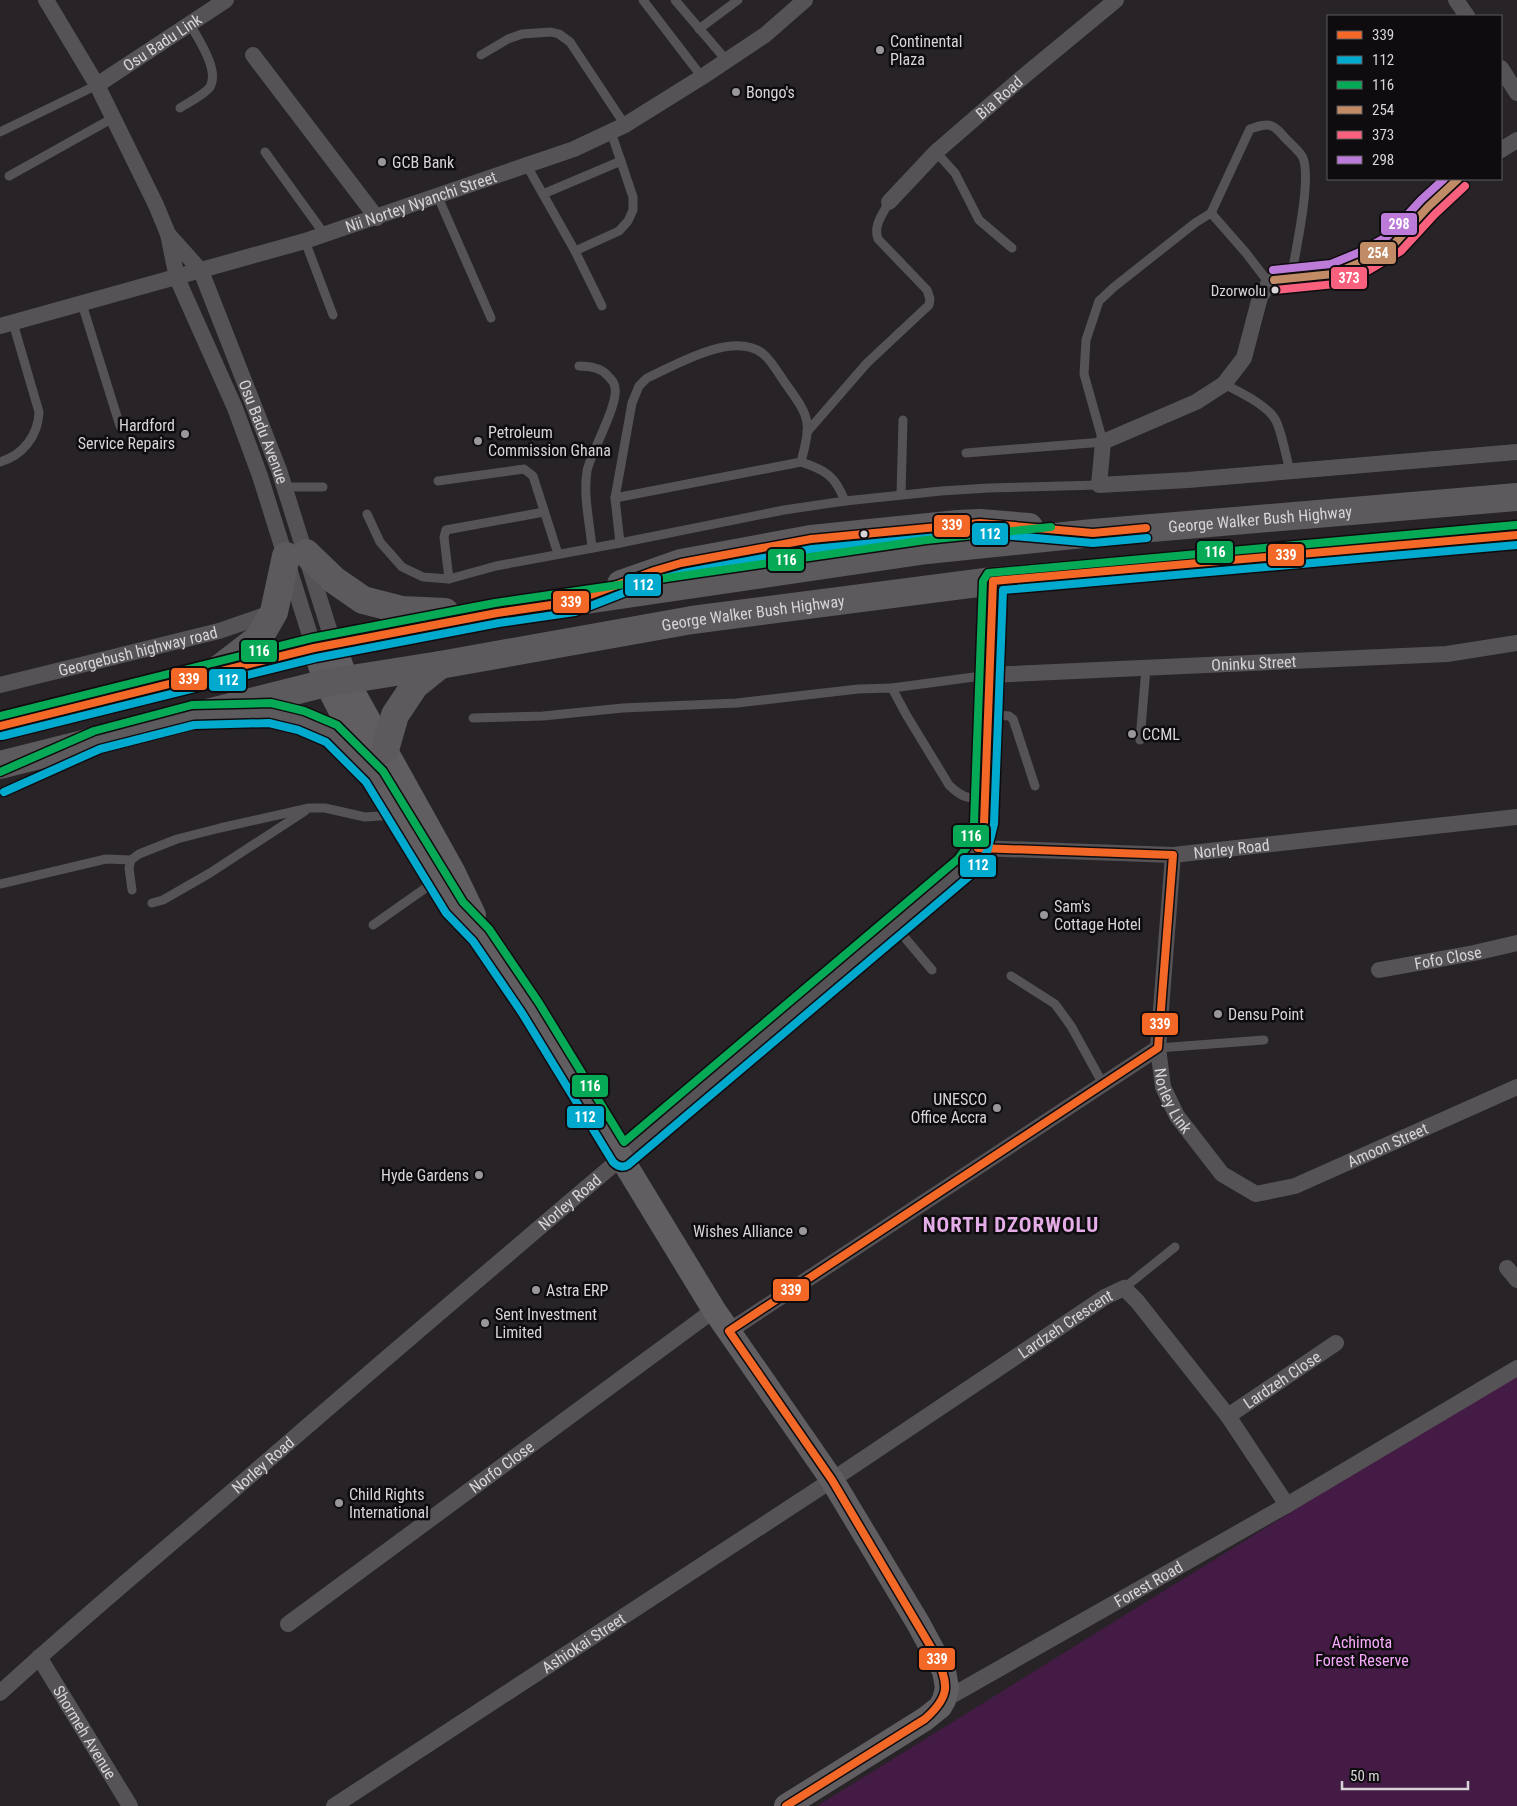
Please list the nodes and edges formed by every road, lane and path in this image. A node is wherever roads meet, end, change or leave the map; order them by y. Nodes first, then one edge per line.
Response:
1 (46, 0) edge
2 (226, 0) edge
3 (644, 0) edge
4 (675, 0) edge
5 (738, 0) edge
6 (805, 0) edge
7 (1116, 0) edge
8 (1456, 0) edge
9 (1466, 15) edge
10 (190, 24) junction
11 (699, 29) junction
12 (253, 55) dead end
13 (481, 56) dead end
14 (727, 61) junction
15 (1502, 70) edge
16 (702, 77) junction
17 (97, 85) junction
18 (1517, 93) edge
19 (180, 108) dead end
20 (113, 118) junction
21 (618, 128) junction
22 (0, 132) edge
23 (1517, 140) edge
24 (1502, 149) edge
25 (265, 152) dead end
26 (936, 152) junction
27 (621, 161) junction
28 (527, 166) junction
29 (9, 176) dead end
30 (1457, 180) edge
31 (543, 194) junction
32 (438, 197) junction
33 (889, 202) joint
34 (1211, 213) junction
35 (377, 218) junction
36 (168, 234) junction
37 (325, 235) junction
38 (305, 242) junction
39 (1012, 248) dead end
40 (575, 251) junction
41 (201, 270) junction
42 (177, 278) junction
43 (1291, 278) junction
44 (1268, 283) junction
45 (82, 304) junction
46 (602, 306) dead end
47 (333, 315) dead end
48 (491, 318) dead end
49 (6, 325) edge
50 (579, 366) dead end
51 (1224, 384) junction
52 (903, 420) dead end
53 (120, 426) dead end
54 (807, 433) junction
55 (1103, 442) junction
56 (1517, 452) edge
57 (966, 453) dead end
58 (0, 462) edge
59 (801, 462) junction
60 (1290, 471) junction
61 (438, 481) dead end
62 (1099, 485) junction
63 (284, 486) junction
64 (324, 487) dead end
65 (902, 494) junction
66 (1517, 497) edge
67 (615, 498) junction
68 (846, 501) junction
69 (544, 512) junction
70 (367, 514) dead end
71 (1517, 535) edge
72 (620, 543) junction
73 (592, 548) junction
74 (296, 554) junction
75 (558, 554) junction
76 (449, 579) junction
77 (993, 581) junction
78 (274, 612) junction
79 (497, 613) junction
80 (1517, 644) edge
81 (324, 646) junction
82 (440, 665) junction
83 (1146, 668) junction
84 (213, 673) junction
85 (989, 675) junction
86 (336, 681) junction
87 (0, 685) edge
88 (892, 688) junction
89 (988, 714) junction
90 (193, 715) junction
91 (472, 718) dead end
92 (0, 726) edge
93 (97, 740) junction
94 (1140, 740) dead end
95 (385, 750) junction
96 (0, 764) edge
97 (374, 776) junction
98 (0, 783) edge
99 (1035, 786) dead end
100 (985, 800) junction
101 (310, 808) junction
102 (399, 814) junction
103 (1517, 817) edge
104 (978, 848) junction
105 (1173, 855) junction
106 (131, 860) junction
107 (438, 880) junction
108 (0, 884) edge
109 (132, 890) dead end
110 (152, 903) dead end
111 (373, 925) dead end
112 (895, 926) junction
113 (481, 935) junction
114 (1517, 943) edge
115 (932, 970) dead end
116 (1379, 970) dead end
117 (1011, 976) dead end
118 (1264, 1040) dead end
119 (1158, 1048) junction
120 (1103, 1084) junction
121 (1517, 1088) edge
122 (622, 1157) junction
123 (1256, 1194) joint
124 (1175, 1247) dead end
125 (1124, 1288) junction
126 (714, 1310) junction
127 (729, 1331) junction
128 (1336, 1343) dead end
129 (1517, 1368) edge
130 (1228, 1416) junction
131 (832, 1480) junction
132 (1287, 1505) junction
133 (288, 1624) dead end
134 (39, 1657) junction
135 (0, 1693) edge
136 (944, 1700) junction
137 (130, 1806) edge
138 (334, 1806) edge
139 (786, 1806) edge

1 - 17 street, Osu Badu Avenue
2 - 10 street, Osu Badu Link
3 - 16 lane
4 - 11 lane
5 - 11 lane
6 - 14 street, Nii Nortey Nyanchi Street
7 - 26 street, Bia Road
8 - 9 street
10 - 17 street, Osu Badu Link
10 - 19 lane
11 - 14 lane
12 - 35 street
13 - 21 lane
14 - 16 street, Nii Nortey Nyanchi Street
15 - 18 street
16 - 21 street, Nii Nortey Nyanchi Street
17 - 20 street, Osu Badu Avenue
17 - 22 lane
20 - 29 lane
20 - 36 street, Osu Badu Avenue
21 - 27 lane
21 - 28 street, Nii Nortey Nyanchi Street
23 - 24 street
25 - 37 lane
26 - 33 street, Bia Road
26 - 39 lane
27 - 31 lane
27 - 40 lane
28 - 31 lane
28 - 32 street, Nii Nortey Nyanchi Street
30 - 43 street
31 - 40 lane
32 - 35 street, Nii Nortey Nyanchi Street
32 - 48 lane
33 - 54 lane
34 - 43 lane
34 - 44 lane
34 - 55 lane
35 - 37 street, Nii Nortey Nyanchi Street
36 - 41 street, Osu Badu Avenue
36 - 42 street, Osu Badu Avenue
37 - 38 street, Nii Nortey Nyanchi Street
38 - 41 street, Nii Nortey Nyanchi Street
38 - 47 lane
40 - 46 lane
41 - 42 street, Nii Nortey Nyanchi Street
41 - 63 street, Osu Badu Avenue
42 - 45 street, Nii Nortey Nyanchi Street
42 - 74 street, Osu Badu Avenue
43 - 44 street
44 - 51 street
45 - 49 street, Nii Nortey Nyanchi Street
45 - 53 lane
49 - 58 lane
50 - 73 lane
51 - 55 street
51 - 60 lane
52 - 65 lane
54 - 59 lane
54 - 67 lane
55 - 57 lane
55 - 62 street
56 - 60 street
59 - 67 lane
59 - 68 lane
60 - 62 street
61 - 69 lane
62 - 65 lane
63 - 64 lane
63 - 74 street, Osu Badu Avenue
65 - 68 lane
66 - 79 highway, George Walker Bush Highway
67 - 72 lane
68 - 72 lane
69 - 75 lane
69 - 76 lane
70 - 76 lane
71 - 77 highway, George Walker Bush Highway
72 - 73 lane
73 - 75 lane
74 - 78 highway
74 - 79 highway
74 - 81 street, Osu Badu Avenue
75 - 76 lane
77 - 82 highway, George Walker Bush Highway
77 - 85 street
78 - 84 highway
78 - 87 street, Georgebush highway road
79 - 81 highway
80 - 83 street, Oninku Street
81 - 84 highway
81 - 86 main road
82 - 86 highway, George Walker Bush Highway
82 - 95 highway
83 - 85 street, Oninku Street
83 - 94 lane
84 - 92 highway
85 - 88 lane
85 - 89 street
86 - 90 highway, George Walker Bush Highway
86 - 95 main road
86 - 97 main road
88 - 91 lane
88 - 100 lane
89 - 99 lane
89 - 100 street
90 - 93 highway, George Walker Bush Highway
90 - 97 highway
93 - 96 highway, George Walker Bush Highway
93 - 98 highway
95 - 113 main road
97 - 102 main road
100 - 104 street
101 - 102 lane
101 - 106 lane
101 - 110 lane
102 - 107 main road
103 - 105 street, Norley Road
104 - 105 street, Norley Road
104 - 112 street, Norley Road
105 - 119 street, Norley Link
106 - 108 lane
106 - 109 lane
107 - 111 lane
107 - 113 main road
112 - 115 lane
112 - 122 street, Norley Road
113 - 122 main road
114 - 116 street, Fofo Close
117 - 120 lane
118 - 119 lane
119 - 120 street
119 - 123 street, Norley Link
120 - 127 street
121 - 123 street, Amoon Street
122 - 126 main road
122 - 134 street, Norley Road
124 - 125 lane
125 - 130 street, Lardzeh Crescent
125 - 131 street, Lardzeh Crescent
126 - 127 main road
126 - 133 street, Norfo Close
127 - 131 main road
128 - 130 street, Lardzeh Close
129 - 132 street, Forest Road
130 - 132 street, Lardzeh Crescent
131 - 136 main road
131 - 138 street, Ashiokai Street
132 - 136 street, Forest Road
134 - 135 street, Norley Road
134 - 137 street, Shormeh Avenue
136 - 139 main road, Forest Road

